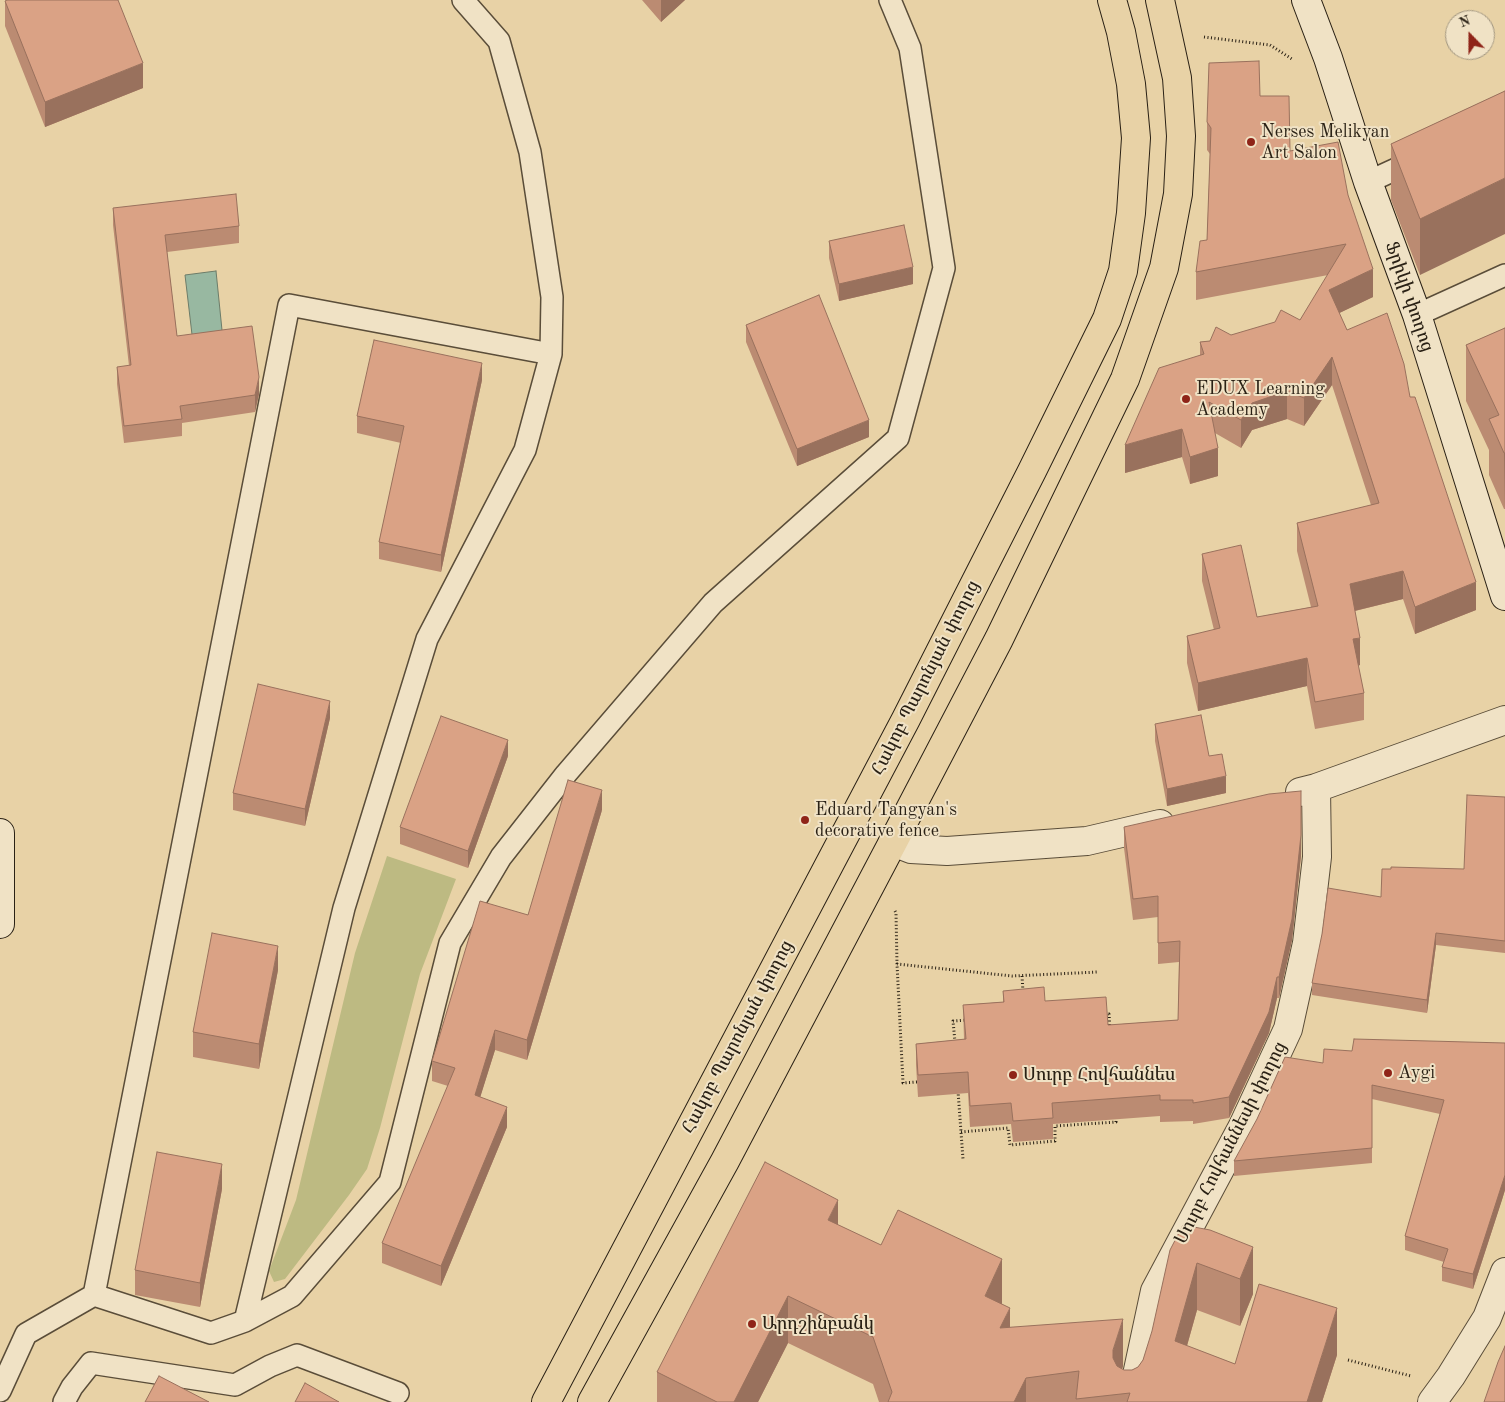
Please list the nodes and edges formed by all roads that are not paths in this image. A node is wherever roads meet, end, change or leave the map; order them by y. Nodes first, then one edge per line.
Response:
1 (462, 0) edge
2 (890, 0) edge
3 (1112, 0) edge
4 (1160, 0) edge
5 (1306, 0) edge
6 (1436, 150) edge
7 (1368, 182) junction
8 (1505, 275) edge
9 (1417, 316) junction
10 (551, 354) junction
11 (1505, 596) edge
12 (1505, 720) edge
13 (1316, 788) junction
14 (1278, 797) edge
15 (1182, 819) edge
16 (0, 833) edge
17 (893, 842) junction
18 (0, 924) edge
19 (1505, 1272) edge
20 (94, 1296) junction
21 (245, 1321) junction
22 (0, 1391) edge
23 (398, 1393) dead end
24 (1437, 1396) edge
25 (64, 1402) edge
26 (546, 1402) edge
27 (592, 1402) edge
28 (1128, 1402) edge

1 - 10 lane
2 - 21 lane
3 - 26 main road, Հակոբ Պարոնյան փողոց
4 - 17 main road
5 - 7 street, Ֆրիկի փողոց
6 - 7 lane
7 - 9 street, Ֆրիկի փողոց
8 - 9 lane
9 - 11 street, Ֆրիկի փողոց
10 - 20 lane
10 - 21 lane
12 - 13 street
13 - 14 street
13 - 28 street, Սուրբ Հովհաննեսի փողոց
15 - 17 street
16 - 18 street
17 - 27 main road
19 - 24 street
20 - 21 lane
20 - 22 lane
23 - 25 lane

